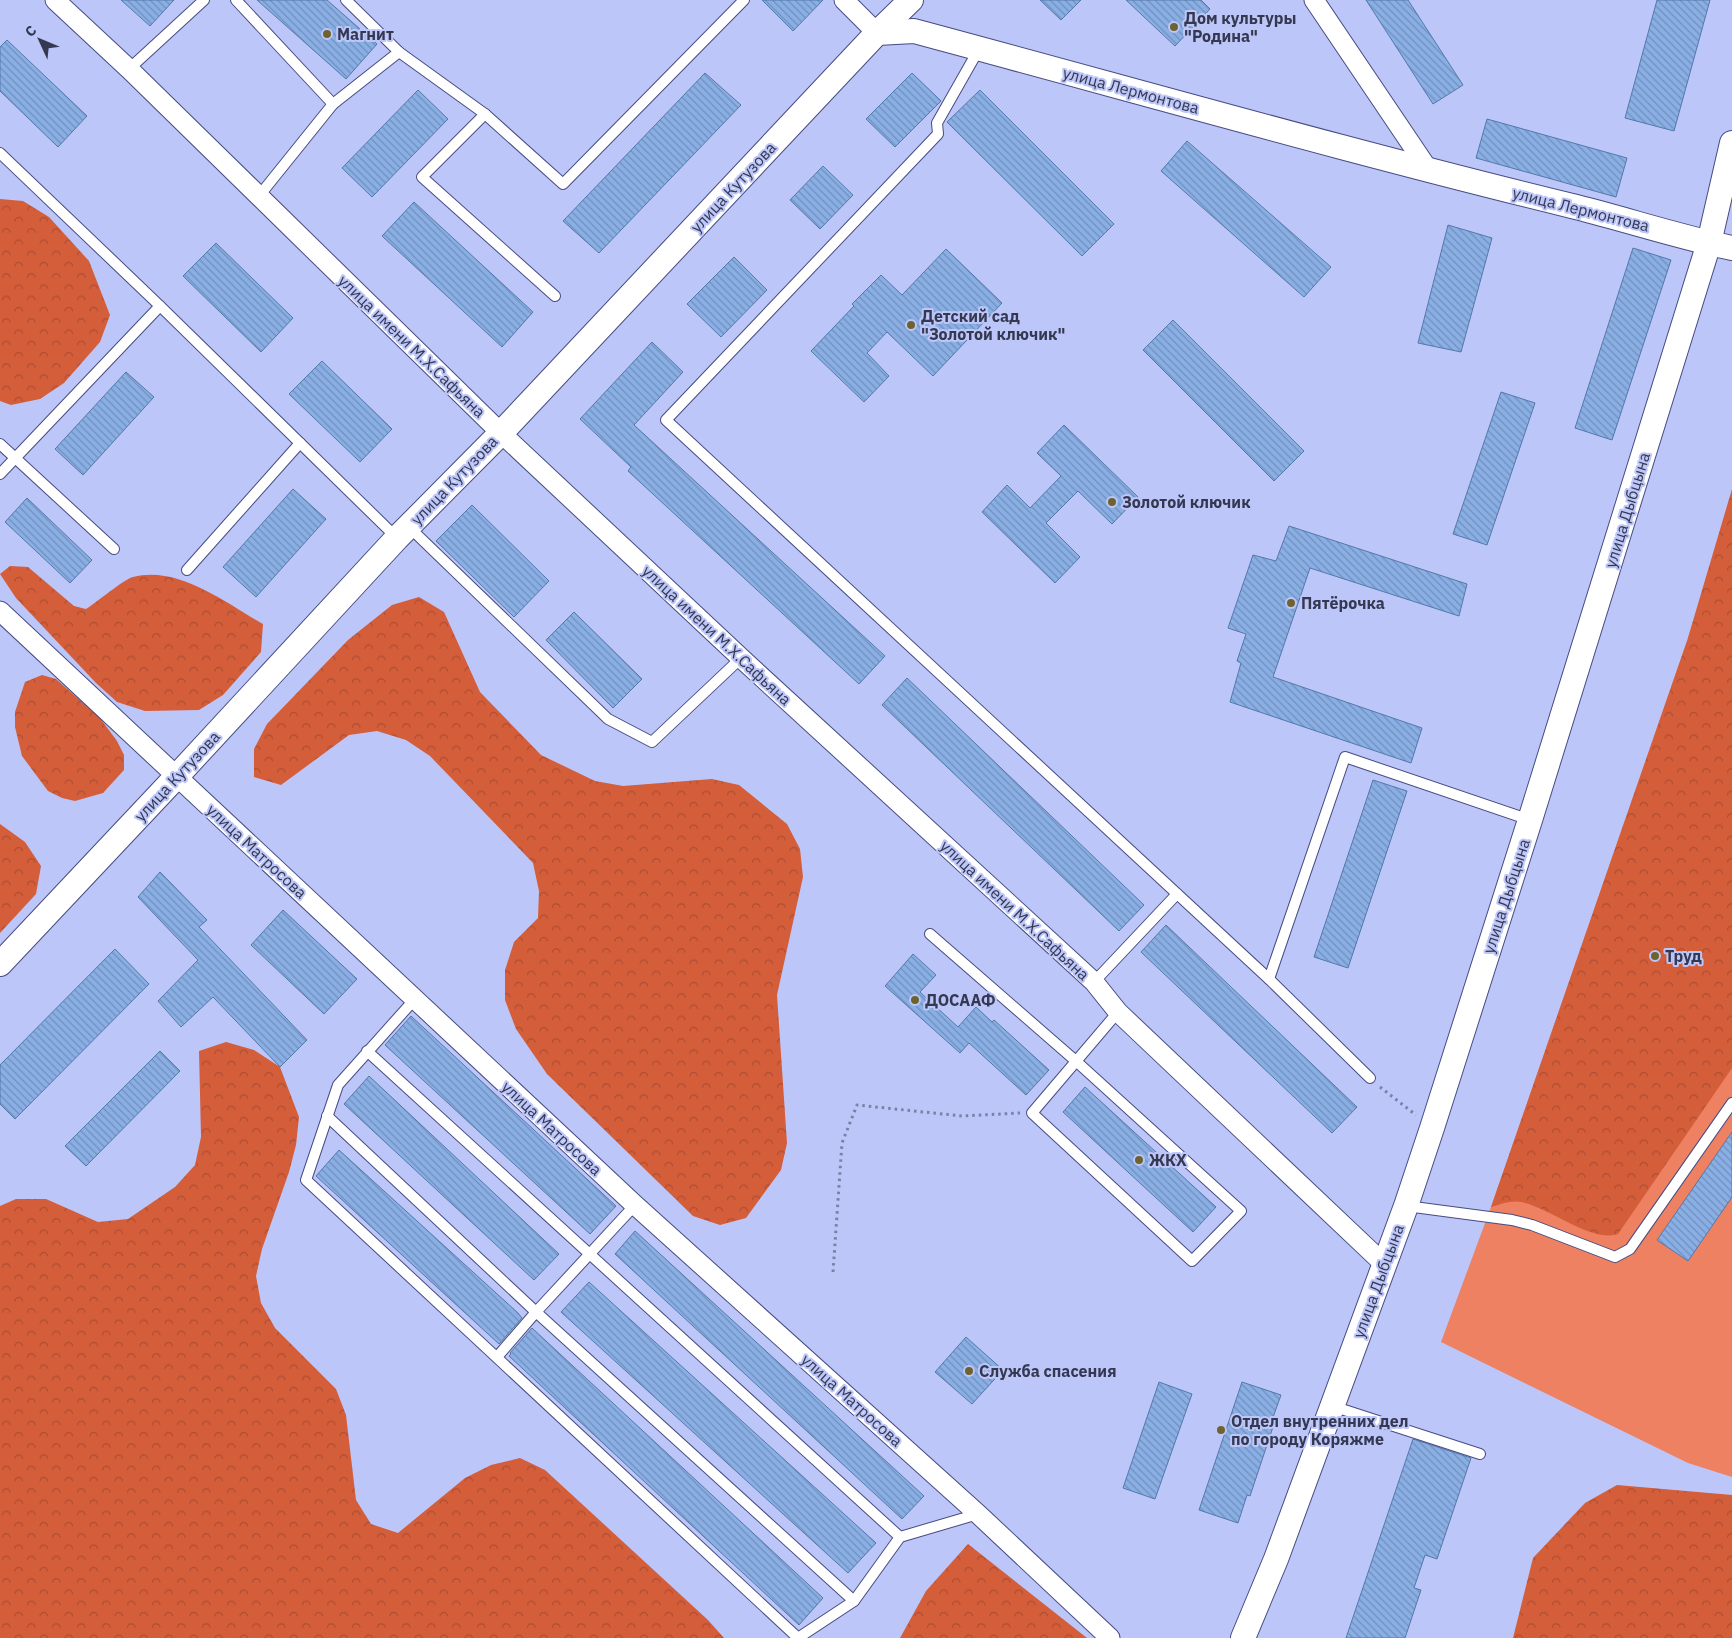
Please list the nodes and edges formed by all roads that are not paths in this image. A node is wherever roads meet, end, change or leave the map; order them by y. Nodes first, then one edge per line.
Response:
1 (55, 0) edge
2 (204, 0) edge
3 (236, 0) edge
4 (346, 0) edge
5 (744, 0) edge
6 (844, 0) edge
7 (911, 0) edge
8 (1314, 0) edge
9 (877, 33) junction
10 (979, 48) junction
11 (399, 52) junction
12 (130, 69) junction
13 (333, 104) junction
14 (485, 114) junction
15 (1732, 143) edge
16 (0, 153) edge
17 (1430, 172) junction
18 (258, 196) junction
19 (1709, 243) junction
20 (1732, 248) edge
21 (555, 296) dead end
22 (160, 306) junction
23 (501, 433) junction
24 (300, 443) junction
25 (0, 444) edge
26 (15, 458) junction
27 (0, 474) edge
28 (403, 532) junction
29 (114, 549) dead end
30 (187, 570) dead end
31 (0, 611) edge
32 (741, 658) junction
33 (178, 776) junction
34 (1530, 820) junction
35 (1177, 894) junction
36 (930, 934) dead end
37 (0, 964) edge
38 (1269, 979) junction
39 (1094, 982) junction
40 (414, 1000) junction
41 (1118, 1012) junction
42 (367, 1051) junction
43 (1077, 1062) junction
44 (1370, 1078) road end
45 (1732, 1103) edge
46 (327, 1116) junction
47 (634, 1205) junction
48 (1406, 1206) junction
49 (590, 1254) junction
50 (1384, 1264) junction
51 (536, 1312) junction
52 (497, 1357) junction
53 (1332, 1406) junction
54 (1480, 1454) dead end
55 (978, 1514) junction
56 (900, 1537) junction
57 (854, 1601) junction
58 (1110, 1638) edge
59 (1243, 1638) edge

1 - 12 street, улица имени М.Х.Сафьяна
2 - 12 lane
3 - 13 lane
4 - 11 lane
5 - 14 lane
6 - 9 street
7 - 9 street, улица Кутузова
8 - 17 street
9 - 10 street, улица Лермонтова
9 - 23 street, улица Кутузова
10 - 17 street, улица Лермонтова
10 - 35 lane
11 - 13 lane
11 - 14 lane
12 - 18 street, улица имени М.Х.Сафьяна
13 - 18 lane
14 - 21 lane
15 - 19 street, улица Дыбцына
16 - 22 lane
17 - 19 street, улица Лермонтова
18 - 23 street, улица имени М.Х.Сафьяна
19 - 20 street, улица Лермонтова
19 - 34 street, улица Дыбцына
22 - 24 lane
22 - 26 lane
23 - 28 street, улица Кутузова
23 - 32 street, улица имени М.Х.Сафьяна
24 - 28 lane
24 - 30 lane
25 - 26 lane
26 - 27 lane
26 - 29 lane
28 - 32 lane
28 - 33 street, улица Кутузова
31 - 33 street, улица Матросова
32 - 39 street, улица имени М.Х.Сафьяна
33 - 37 street, улица Кутузова
33 - 40 street, улица Матросова
34 - 38 lane
34 - 48 street, улица Дыбцына
35 - 38 lane
35 - 39 lane
36 - 43 lane
38 - 44 lane
39 - 41 street, улица имени М.Х.Сафьяна
40 - 42 lane
40 - 47 street, улица Матросова
41 - 43 lane
41 - 50 street, улица имени М.Х.Сафьяна
42 - 46 lane
42 - 49 lane
43 - 43 lane
45 - 48 lane
46 - 51 lane
46 - 52 lane
47 - 49 lane
47 - 55 street, улица Матросова
48 - 50 street, улица Дыбцына
49 - 51 lane
49 - 56 lane
50 - 53 street, улица Дыбцына
51 - 52 lane
51 - 57 lane
52 - 57 lane
53 - 54 lane
53 - 59 street, улица Дыбцына
55 - 56 lane
55 - 58 street, улица Матросова
56 - 57 lane

